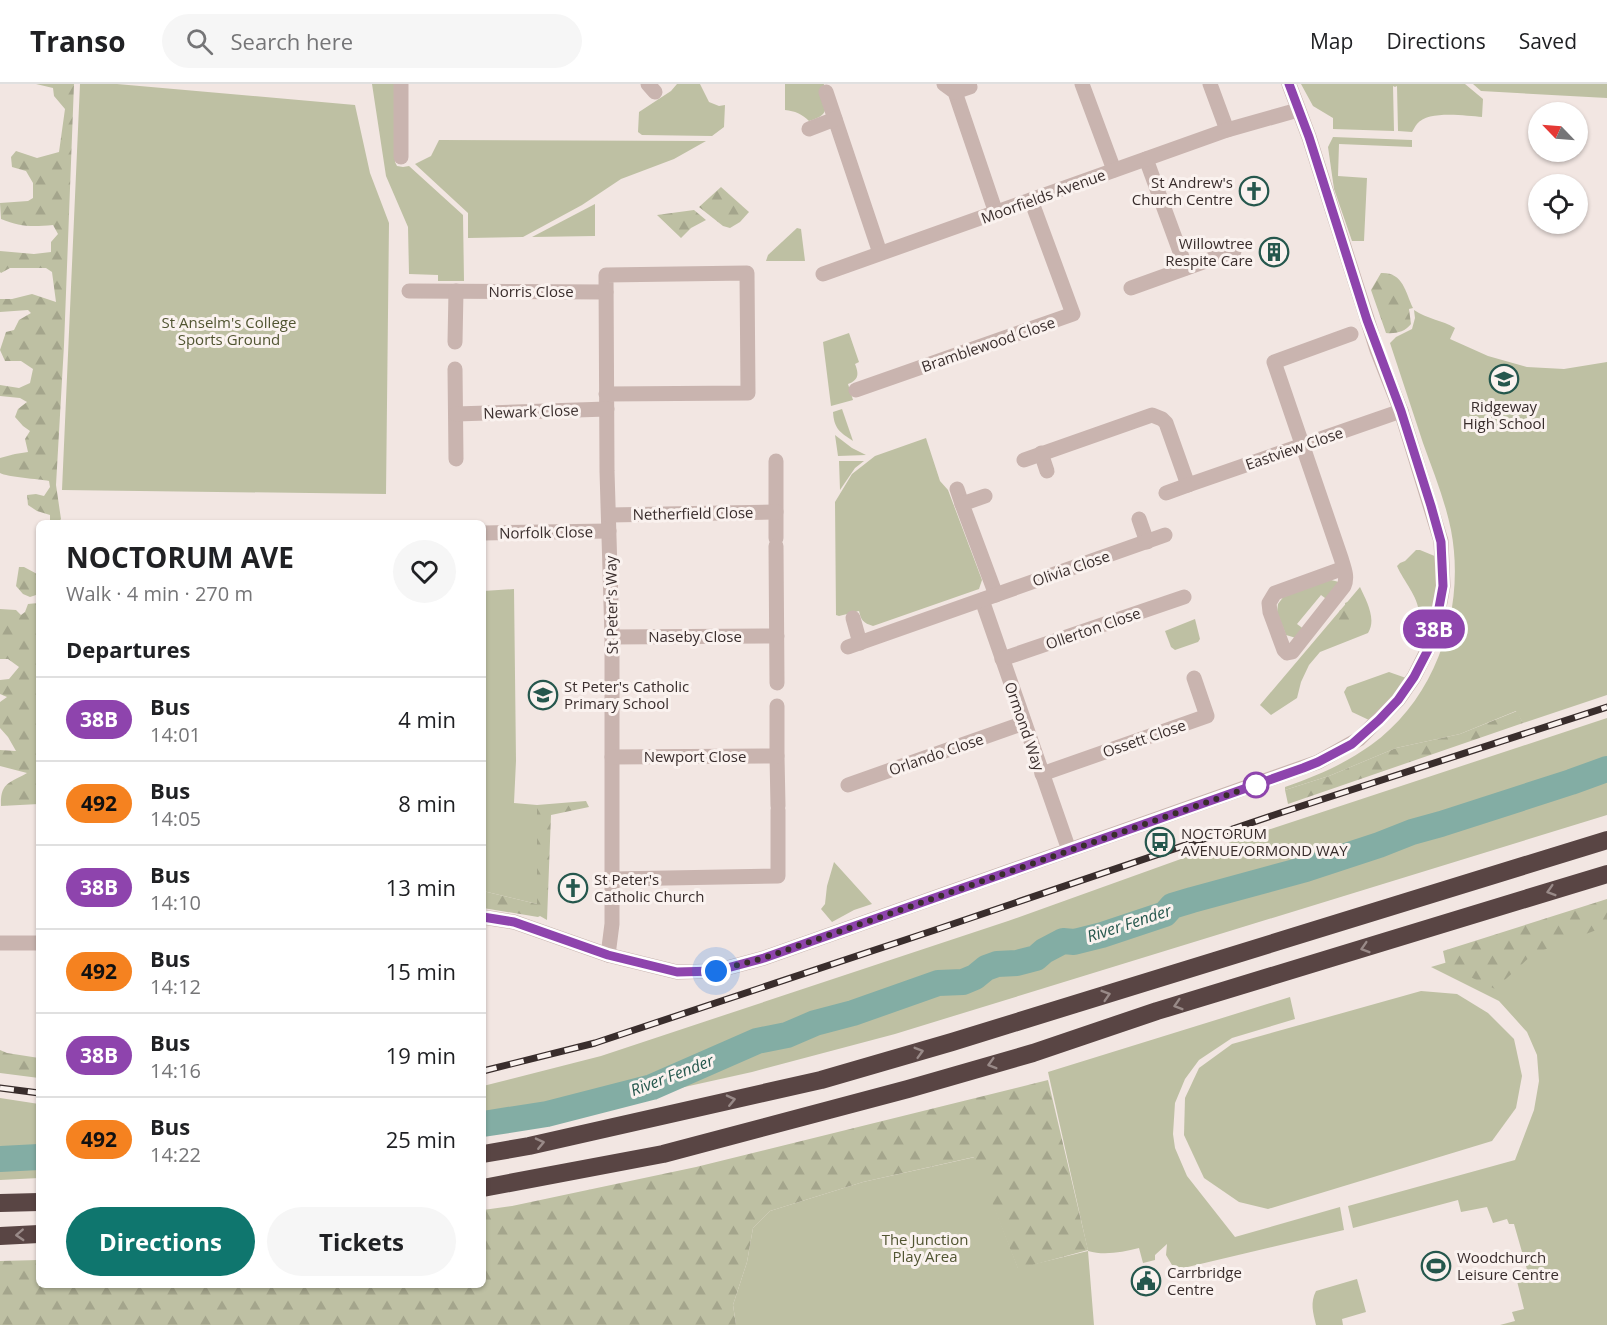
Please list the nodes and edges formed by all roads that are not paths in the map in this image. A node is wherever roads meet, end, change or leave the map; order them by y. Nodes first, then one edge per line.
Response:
1 (401, 84) edge
2 (1082, 84) edge
3 (1210, 84) edge
4 (1289, 84) edge
5 (956, 88) edge
6 (826, 92) dead end
7 (1298, 110) junction
8 (834, 119) junction
9 (809, 129) dead end
10 (1227, 130) junction
11 (401, 157) dead end
12 (1146, 159) junction
13 (1114, 170) junction
14 (1031, 200) junction
15 (996, 213) junction
16 (1234, 250) dead end
17 (880, 253) junction
18 (1186, 268) junction
19 (823, 274) dead end
20 (1131, 288) dead end
21 (409, 291) dead end
22 (456, 291) junction
23 (606, 292) junction
24 (1351, 334) dead end
25 (455, 342) dead end
26 (455, 369) dead end
27 (856, 390) dead end
28 (607, 401) junction
29 (1401, 411) junction
30 (456, 414) junction
31 (1303, 445) junction
32 (1041, 453) junction
33 (456, 459) dead end
34 (1024, 459) dead end
35 (776, 461) dead end
36 (1047, 471) dead end
37 (1188, 485) junction
38 (957, 489) dead end
39 (1166, 493) dead end
40 (985, 496) dead end
41 (962, 504) junction
42 (776, 512) junction
43 (609, 514) junction
44 (1139, 519) dead end
45 (609, 531) junction
46 (486, 533) edge
47 (1166, 535) dead end
48 (1147, 542) junction
49 (1344, 568) junction
50 (1184, 597) dead end
51 (989, 598) junction
52 (853, 618) dead end
53 (777, 636) junction
54 (612, 637) junction
55 (1002, 659) junction
56 (1194, 678) dead end
57 (777, 683) dead end
58 (777, 706) dead end
59 (1024, 723) junction
60 (777, 756) junction
61 (612, 757) junction
62 (1042, 774) junction
63 (848, 785) dead end
64 (1607, 840) edge
65 (1069, 850) junction
66 (1607, 874) edge
67 (612, 879) junction
68 (486, 917) edge
69 (0, 944) edge
70 (36, 944) edge
71 (608, 955) junction
72 (486, 1153) edge
73 (486, 1187) edge
74 (36, 1202) edge
75 (0, 1203) edge
76 (36, 1234) edge
77 (0, 1236) edge

1 - 11 street
2 - 13 street
3 - 10 street
4 - 7 street
5 - 15 street
6 - 8 street
7 - 10 street, Moorfields Avenue
7 - 29 street
8 - 9 street
8 - 17 street
10 - 12 street, Moorfields Avenue
12 - 13 street, Moorfields Avenue
12 - 18 street
13 - 14 street, Moorfields Avenue
14 - 15 street, Moorfields Avenue
14 - 27 street, Bramblewood Close
15 - 17 street, Moorfields Avenue
16 - 18 street
17 - 19 street, Moorfields Avenue
18 - 20 street
21 - 22 street, Norris Close
22 - 23 street, Norris Close
22 - 25 street
23 - 28 street, St Peter's Way
23 - 28 street, Newark Close
24 - 31 street
26 - 30 street
28 - 30 street, Newark Close
28 - 43 street, St Peter's Way
29 - 31 street, Eastview Close
29 - 65 street
30 - 33 street
31 - 37 street, Eastview Close
31 - 49 street
32 - 34 street
32 - 36 street
32 - 37 street
35 - 42 street
37 - 39 street, Eastview Close
38 - 41 street
40 - 41 street
41 - 51 street
42 - 43 street, Netherfield Close
42 - 53 street
43 - 45 street, St Peter's Way
44 - 48 street
45 - 46 street, Norfolk Close
45 - 54 street, St Peter's Way
47 - 48 street, Olivia Close
48 - 51 street, Olivia Close
49 - 49 street
50 - 55 street, Ollerton Close
51 - 52 street, Olivia Close
51 - 55 street, Ormond Way
53 - 54 street, Naseby Close
53 - 57 street
54 - 61 street, St Peter's Way
55 - 59 street, Ormond Way
56 - 62 street, Ossett Close
58 - 60 street
59 - 62 street, Ormond Way
59 - 63 street, Orlando Close
60 - 61 street, Newport Close
60 - 67 street
61 - 67 street, St Peter's Way
62 - 65 street, Ormond Way
72 -> 64 highway
65 - 71 street
66 -> 73 highway
67 - 71 street, St Peter's Way
68 - 71 street
69 - 70 street
74 - 75 highway
76 -> 77 highway

